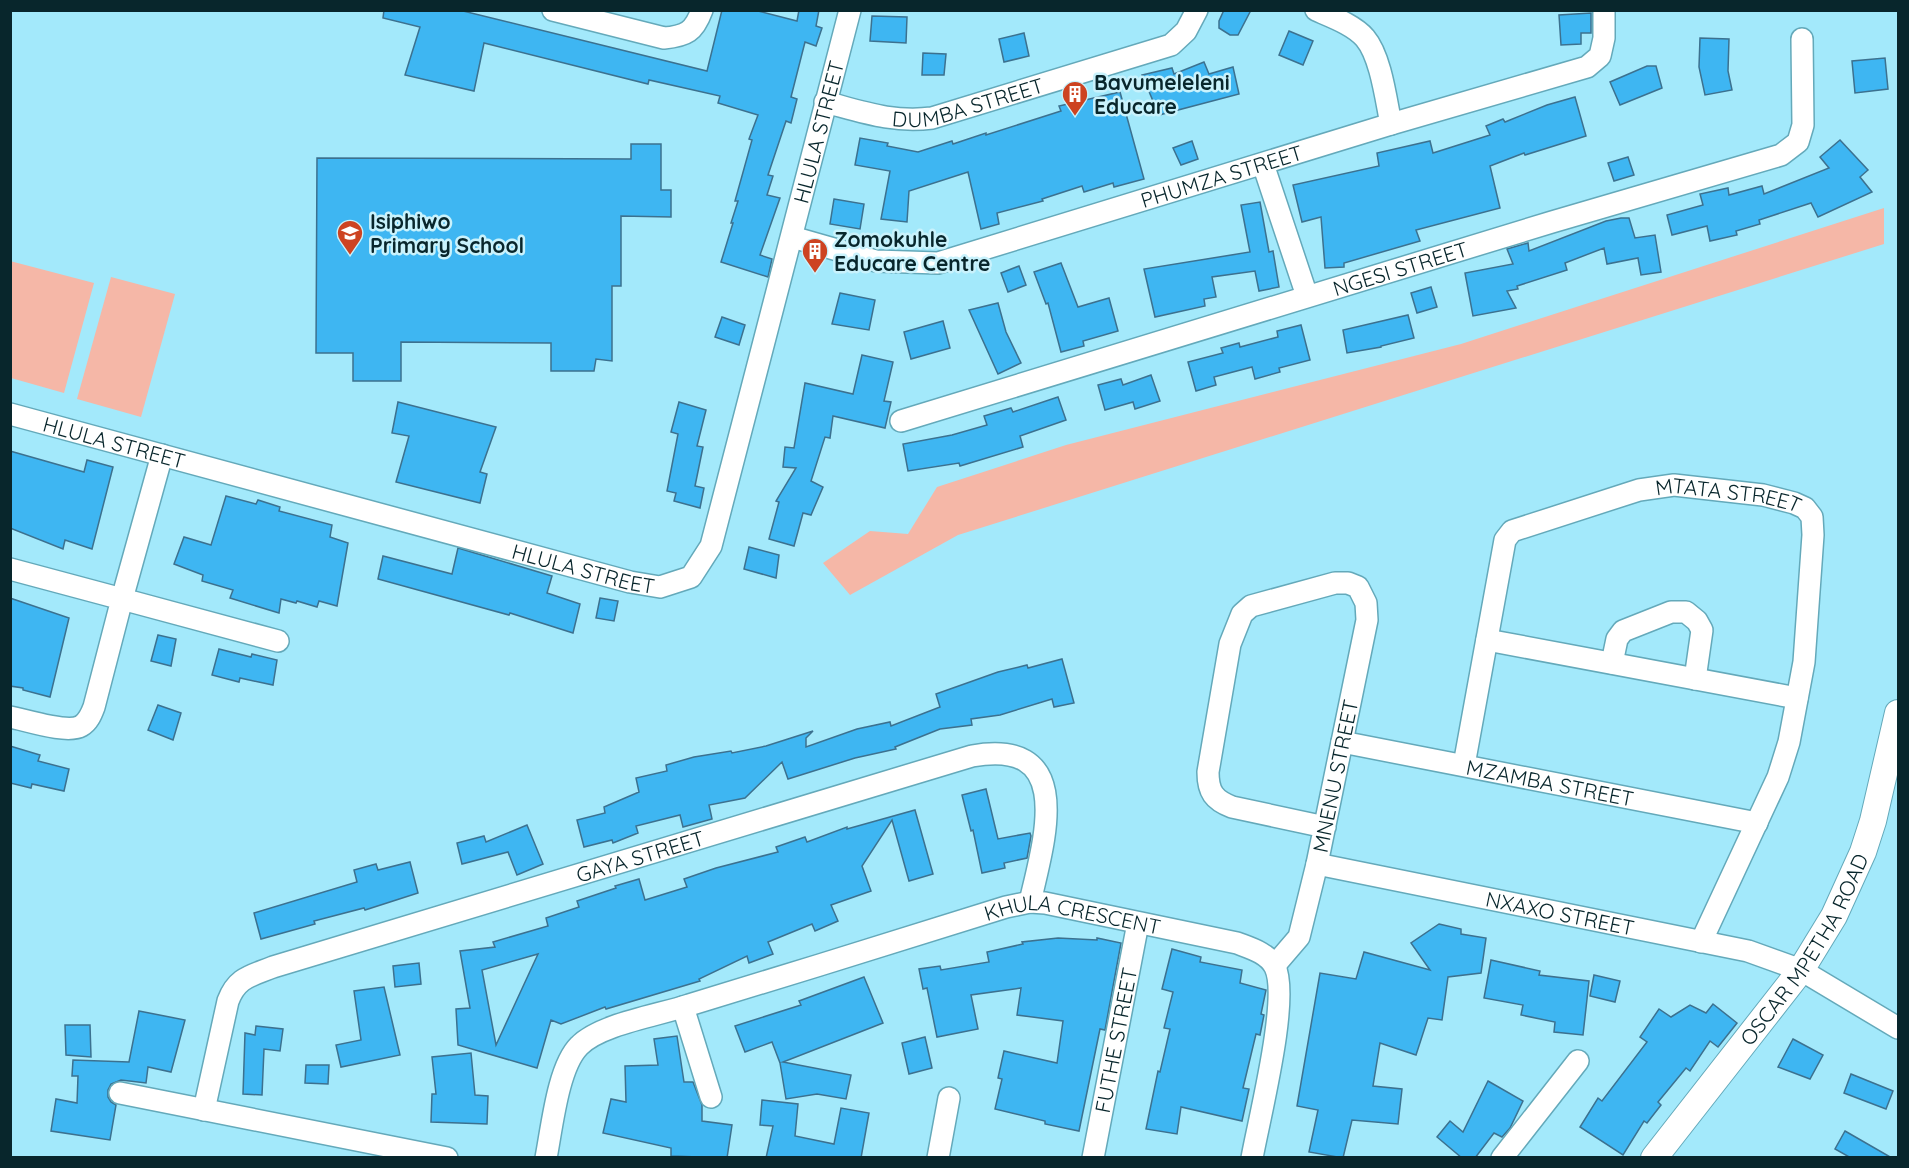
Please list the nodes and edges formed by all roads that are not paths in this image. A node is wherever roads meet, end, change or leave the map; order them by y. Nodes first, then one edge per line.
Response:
1 (702, 10) edge
2 (850, 10) edge
3 (1197, 10) edge
4 (1316, 10) edge
5 (1604, 10) edge
6 (566, 12) edge
7 (1802, 39) dead end
8 (825, 102) junction
9 (1391, 124) junction
10 (1263, 164) junction
11 (792, 237) junction
12 (1307, 296) junction
13 (10, 414) edge
14 (901, 421) dead end
15 (162, 454) junction
16 (10, 569) edge
17 (122, 599) junction
18 (1487, 640) junction
19 (278, 641) dead end
20 (1612, 663) junction
21 (1695, 679) junction
22 (1797, 698) junction
23 (1899, 713) edge
24 (10, 717) edge
25 (1342, 742) junction
26 (1464, 765) junction
27 (1757, 823) junction
28 (1325, 827) junction
29 (1317, 864) junction
30 (1030, 902) junction
31 (1138, 923) junction
32 (1701, 942) junction
33 (1275, 965) junction
34 (1801, 970) junction
35 (682, 1007) junction
36 (1899, 1028) edge
37 (1578, 1061) dead end
38 (120, 1094) dead end
39 (711, 1097) dead end
40 (949, 1098) dead end
41 (204, 1110) junction
42 (447, 1158) edge
43 (546, 1158) edge
44 (938, 1158) edge
45 (1093, 1158) edge
46 (1252, 1158) edge
47 (1502, 1158) edge
48 (1654, 1158) edge

1 - 6 street
2 - 8 street, HLULA STREET
3 - 8 street, DUMBA STREET
4 - 9 street
5 - 9 street, PHUMZA STREET
7 - 12 street, NGESI STREET
8 - 11 street, HLULA STREET
9 - 10 street, PHUMZA STREET
10 - 11 street, PHUMZA STREET
10 - 12 street
11 - 15 street, HLULA STREET
12 - 14 street, NGESI STREET
13 - 15 street, HLULA STREET
15 - 17 street
16 - 17 street
17 - 19 street
17 - 24 street
18 - 20 street
18 - 22 street, MTATA STREET
18 - 26 street, MTATA STREET
20 - 21 street
20 - 21 street
21 - 22 street
22 - 27 street, MTATA STREET
23 - 34 street, OSCAR MPETHA ROAD
25 - 26 street, MZAMBA STREET
25 - 28 street, MNENU STREET
25 - 28 street, MNENU STREET
26 - 27 street, MZAMBA STREET
27 - 32 street, MTATA STREET
28 - 29 street, MNENU STREET
29 - 32 street, NXAXO STREET
29 - 33 street, MNENU STREET
30 - 31 street, KHULA CRESCENT
30 - 35 street, KHULA CRESCENT
30 - 41 street, GAYA STREET
31 - 33 street, KHULA CRESCENT
31 - 45 street, FUTHE STREET
32 - 34 street, NXAXO STREET
33 - 46 street
34 - 36 street, NXAXO STREET
34 - 48 street, OSCAR MPETHA ROAD
35 - 39 street
35 - 43 street, KHULA CRESCENT
37 - 47 street
38 - 41 street
40 - 44 street
41 - 42 street

